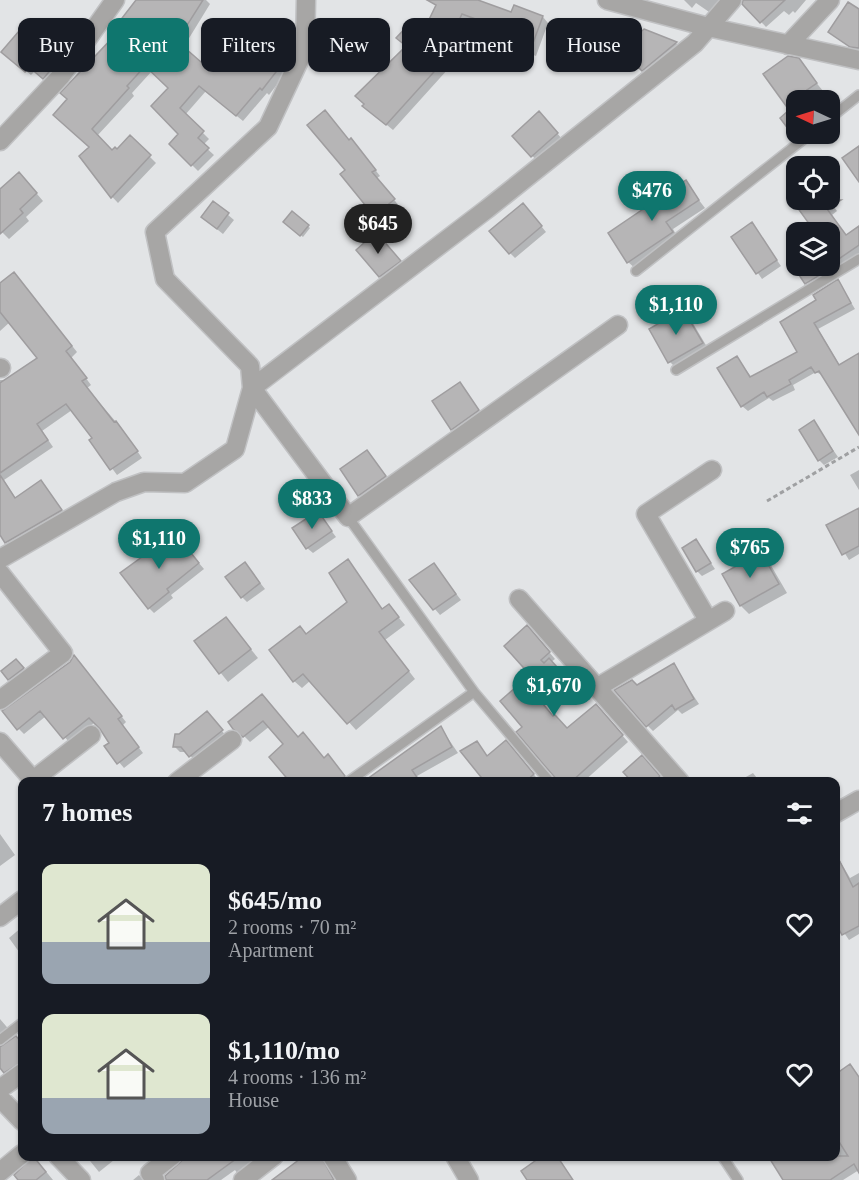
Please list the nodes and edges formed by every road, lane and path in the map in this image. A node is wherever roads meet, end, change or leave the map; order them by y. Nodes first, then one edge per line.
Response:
1 (114, 0) edge
2 (306, 0) edge
3 (607, 0) edge
4 (732, 0) edge
5 (830, 0) edge
6 (708, 27) junction
7 (788, 45) junction
8 (859, 60) edge
9 (859, 95) edge
10 (840, 110) edge
11 (0, 141) edge
12 (797, 144) edge
13 (859, 259) edge
14 (636, 271) dead end
15 (618, 325) dead end
16 (676, 370) dead end
17 (252, 388) junction
18 (859, 447) edge
19 (712, 470) dead end
20 (767, 501) dead end
21 (348, 517) junction
22 (0, 560) edge
23 (0, 573) edge
24 (519, 599) dead end
25 (725, 610) dead end
26 (708, 620) junction
27 (598, 687) junction
28 (474, 692) junction
29 (0, 700) edge
30 (91, 735) dead end
31 (232, 740) dead end
32 (0, 742) edge
33 (30, 777) edge
34 (37, 777) edge
35 (184, 777) edge
36 (355, 777) edge
37 (546, 777) edge
38 (676, 777) edge
39 (859, 800) edge
40 (840, 811) edge
41 (18, 903) edge
42 (0, 917) edge
43 (18, 1026) edge
44 (0, 1040) edge
45 (18, 1076) edge
46 (0, 1089) edge
47 (0, 1098) edge
48 (18, 1116) edge
49 (18, 1157) edge
50 (63, 1161) edge
51 (166, 1161) edge
52 (268, 1161) edge
53 (335, 1161) edge
54 (458, 1161) edge
55 (725, 1161) edge
56 (0, 1172) edge
57 (81, 1180) edge
58 (155, 1180) edge
59 (243, 1180) edge
60 (347, 1180) edge
61 (469, 1180) edge
62 (738, 1180) edge

1 - 11 street
2 - 17 street
3 - 6 street
4 - 6 street
5 - 7 street
6 - 7 street
6 - 17 street
7 - 8 street
9 - 10 lane
12 - 14 lane
13 - 16 lane
15 - 21 street
17 - 21 street
17 - 22 street
18 - 20 path
19 - 26 street
21 - 28 lane
23 - 29 street
24 - 27 street
25 - 26 street
26 - 27 street
27 - 38 street
28 - 36 lane
28 - 37 lane
30 - 34 street
31 - 35 street
32 - 33 street
39 - 40 street
41 - 42 street
43 - 44 lane
45 - 46 street
47 - 48 street
49 - 56 street
50 - 57 street
51 - 58 street
52 - 59 street
53 - 60 street
54 - 61 street
55 - 62 lane

